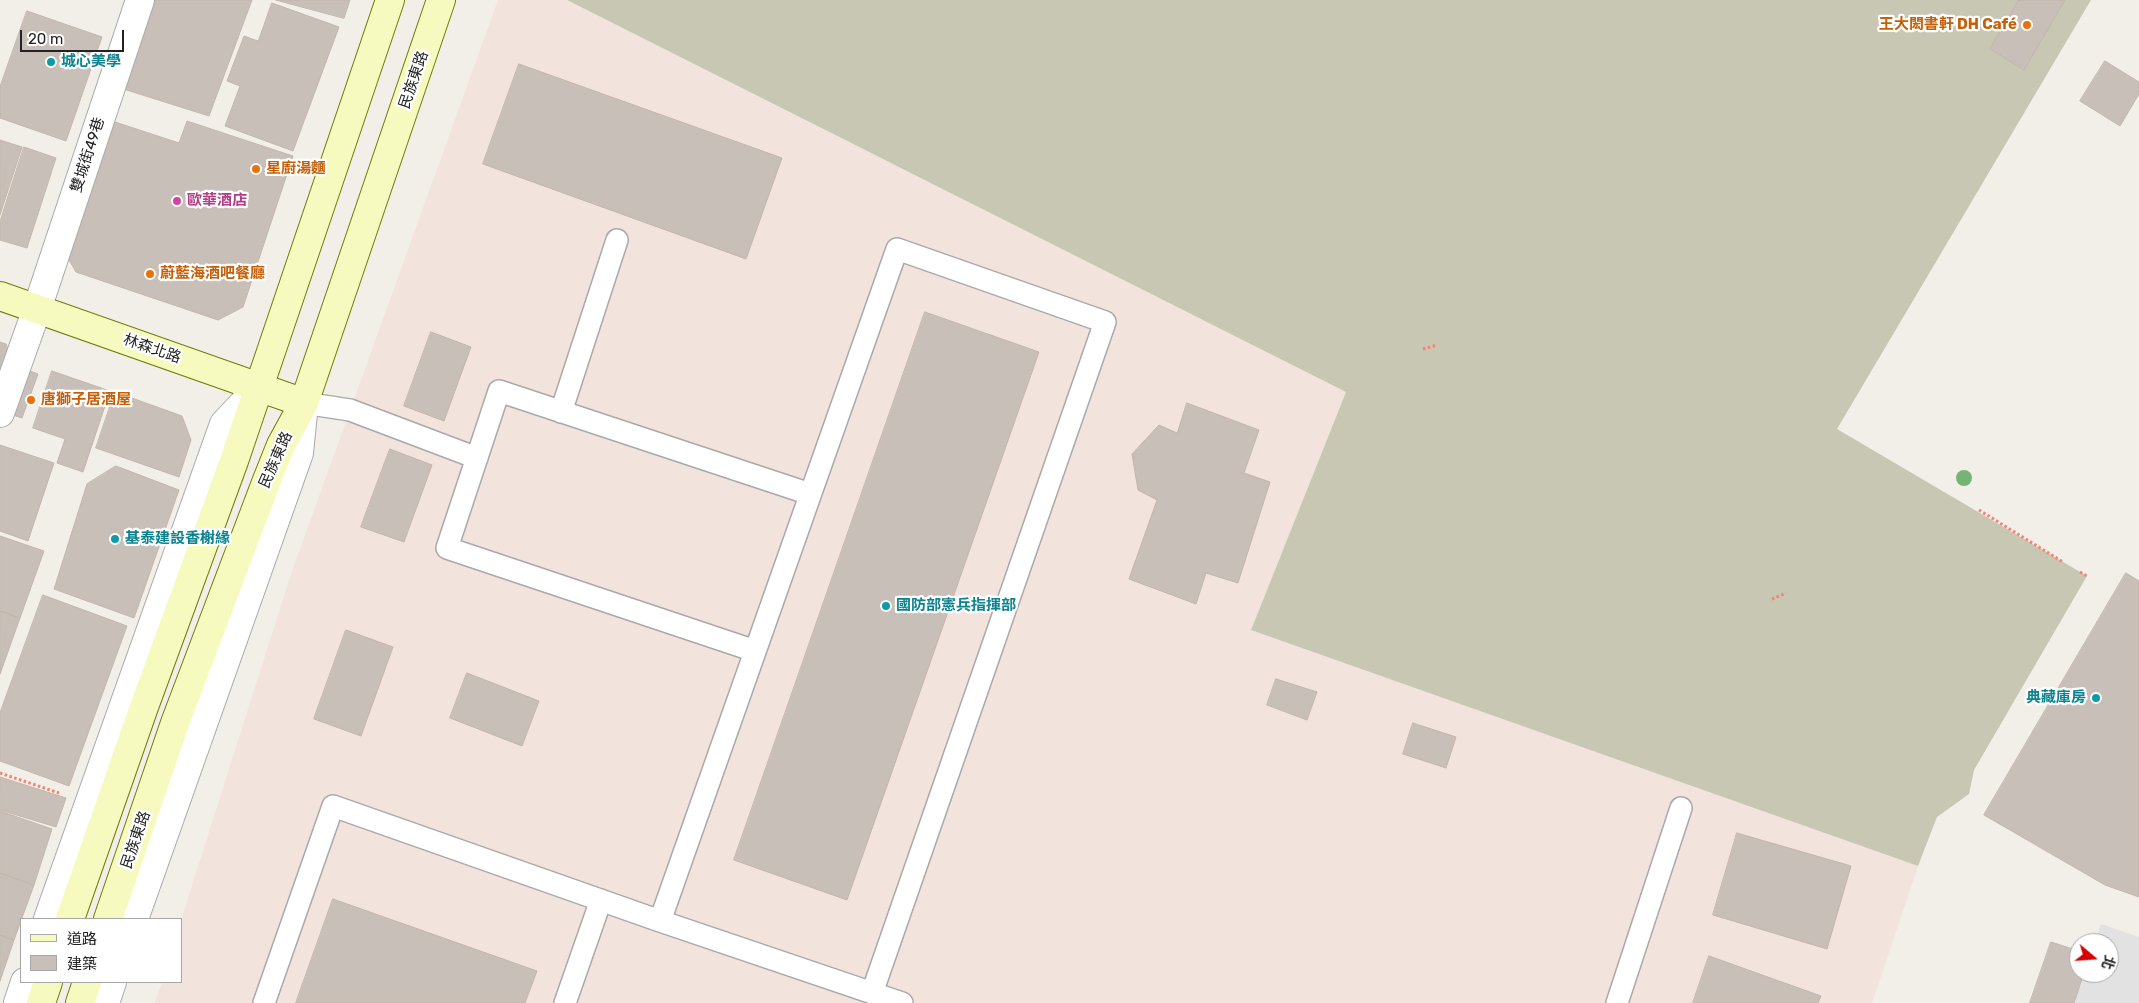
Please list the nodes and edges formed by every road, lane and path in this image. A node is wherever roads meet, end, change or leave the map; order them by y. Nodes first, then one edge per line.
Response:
1 (140, 0) edge
2 (390, 0) edge
3 (441, 0) edge
4 (617, 240) dead end
5 (0, 296) edge
6 (37, 309) junction
7 (1437, 345) dead end
8 (1423, 349) dead end
9 (260, 386) junction
10 (304, 402) junction
11 (561, 412) junction
12 (0, 413) edge
13 (476, 458) junction
14 (810, 494) junction
15 (1979, 510) dead end
16 (2063, 562) dead end
17 (2080, 572) dead end
18 (2087, 576) dead end
19 (1786, 594) dead end
20 (1772, 599) dead end
21 (755, 651) junction
22 (0, 773) edge
23 (62, 794) dead end
24 (1681, 808) dead end
25 (602, 900) junction
26 (48, 918) edge
27 (70, 918) edge
28 (108, 918) edge
29 (134, 918) edge
30 (660, 921) junction
31 (26, 983) edge
32 (48, 983) edge
33 (87, 983) edge
34 (112, 983) edge
35 (872, 993) junction
36 (18, 1003) edge
37 (41, 1003) edge
38 (80, 1003) edge
39 (105, 1003) edge
40 (264, 1003) edge
41 (565, 1003) edge
42 (902, 1003) edge
43 (1617, 1003) edge

1 - 6 street, 雙城街49巷
2 - 9 street
3 - 10 street, 民族東路
4 - 11 lane
5 - 6 street, 林森北路
6 - 9 street, 林森北路
6 - 12 street, 雙城街49巷
7 - 8 path
9 - 10 street, 林森北路
9 - 26 street
9 - 27 street
10 - 13 lane
10 - 28 street, 民族東路
10 - 29 street
11 - 13 lane
11 - 14 lane
13 - 21 lane
14 - 21 lane
14 - 35 lane
15 - 16 path
17 - 18 path
19 - 20 path
21 - 30 lane
22 - 23 path
24 - 43 lane
25 - 30 lane
25 - 40 lane
25 - 41 lane
30 - 35 lane
31 - 36 street
32 - 37 street
33 - 38 street
34 - 39 street
35 - 42 lane

